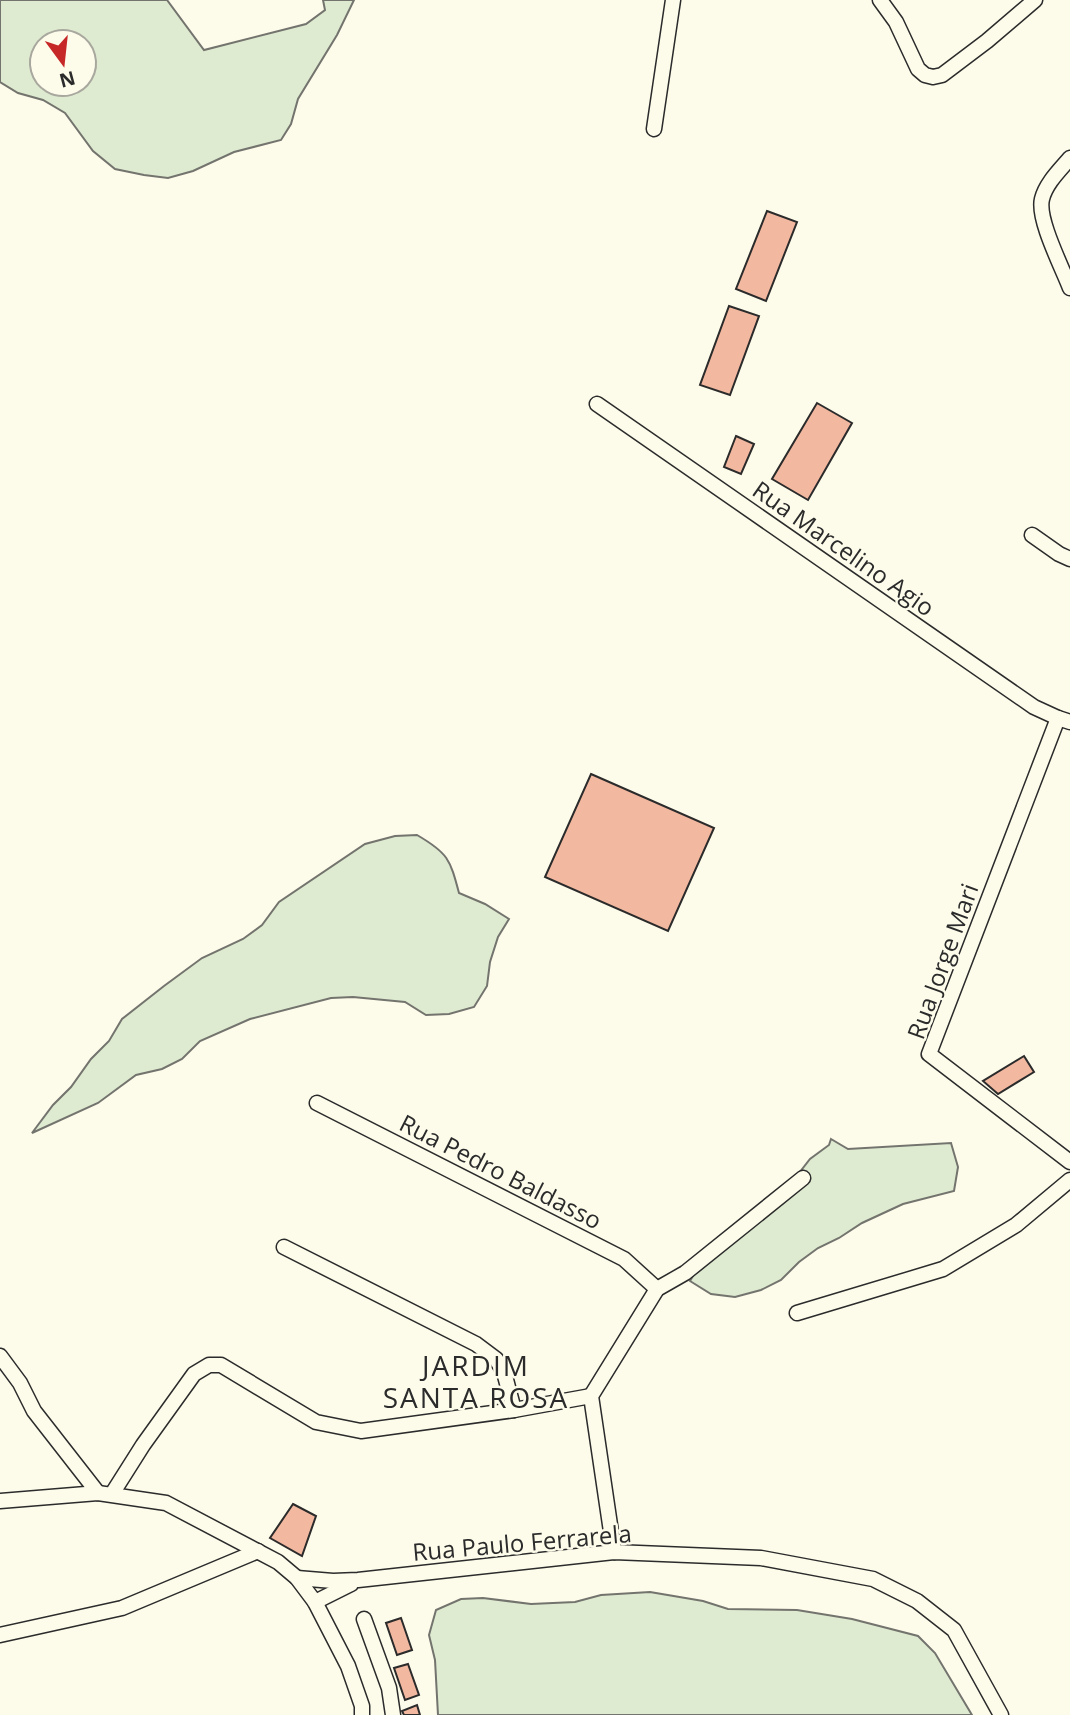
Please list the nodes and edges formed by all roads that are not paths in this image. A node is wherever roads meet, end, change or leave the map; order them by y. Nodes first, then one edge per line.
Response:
1 (673, 0) edge
2 (880, 0) edge
3 (1035, 0) edge
4 (654, 129) dead end
5 (1070, 158) edge
6 (1070, 288) edge
7 (597, 404) dead end
8 (1032, 535) dead end
9 (1070, 559) edge
10 (1064, 720) edge
11 (317, 1103) dead end
12 (1070, 1162) edge
13 (803, 1178) dead end
14 (1070, 1181) edge
15 (284, 1247) dead end
16 (657, 1289) junction
17 (797, 1313) dead end
18 (0, 1356) edge
19 (591, 1396) junction
20 (514, 1410) junction
21 (105, 1494) junction
22 (0, 1501) edge
23 (258, 1551) junction
24 (614, 1552) junction
25 (296, 1578) junction
26 (358, 1580) junction
27 (315, 1602) junction
28 (364, 1619) dead end
29 (0, 1635) edge
30 (362, 1715) edge
31 (393, 1715) edge
32 (1001, 1715) edge

1 - 4 street
2 - 3 street
5 - 6 street
7 - 10 street, Rua Marcelino Agio
8 - 9 street
10 - 12 street, Rua Jorge Mari
11 - 16 street, Rua Pedro Baldasso
13 - 16 street
14 - 17 street
15 - 20 street
16 - 19 street
18 - 21 street
19 - 20 street
19 - 24 street
20 - 21 street
21 - 22 street
21 - 23 street
23 - 25 street
23 - 29 street
24 - 26 street, Rua Paulo Ferrarela
24 - 32 street, Rua Paulo Ferrarela
25 - 26 street, Rua Paulo Ferrarela
25 - 27 street
26 - 27 street, Rua Paulo Ferrarela
27 - 30 street
28 - 31 street

